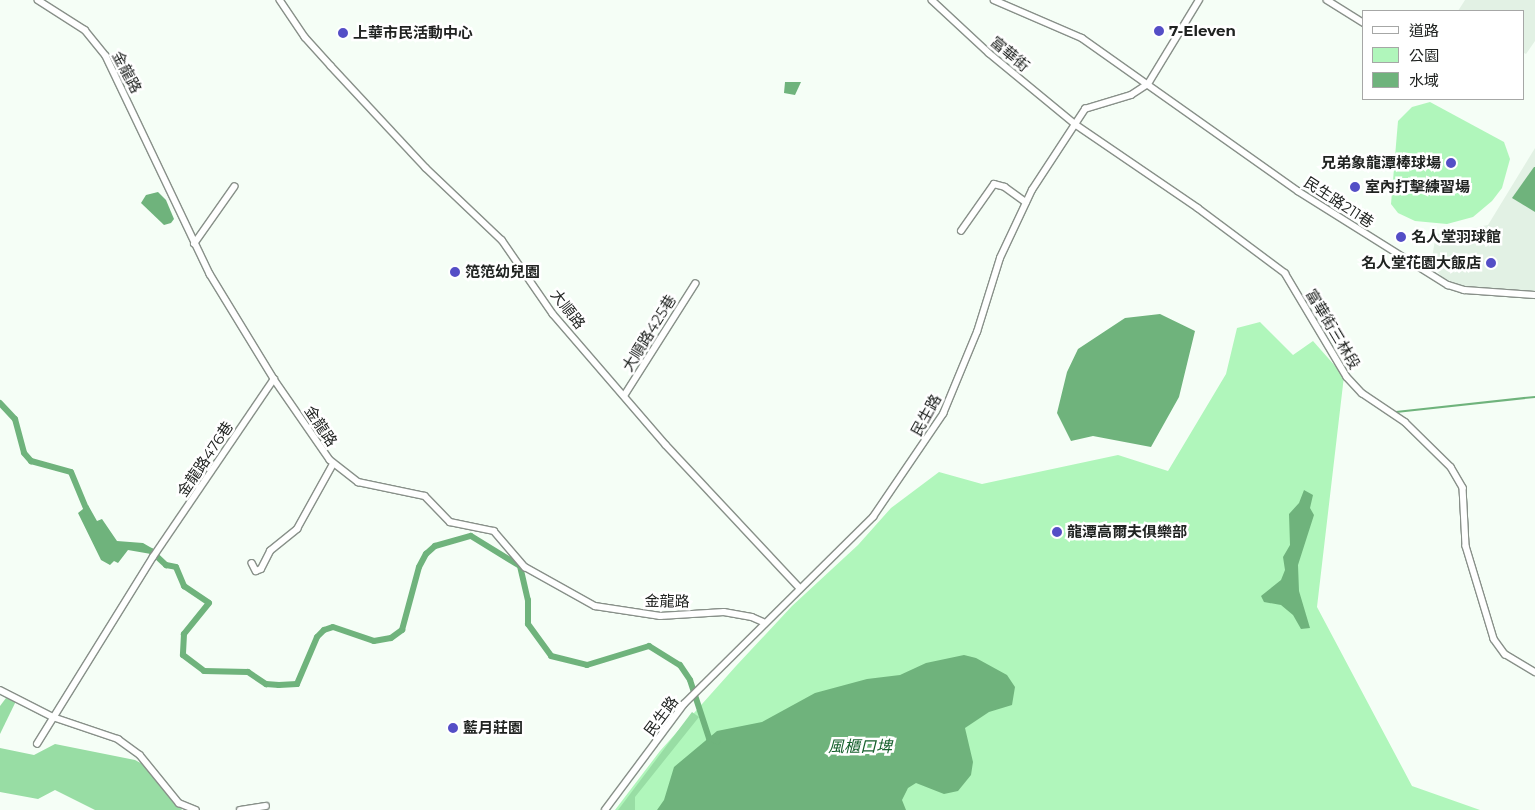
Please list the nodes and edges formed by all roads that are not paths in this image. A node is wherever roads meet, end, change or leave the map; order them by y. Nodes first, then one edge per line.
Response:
1 (38, 0) edge
2 (280, 0) edge
3 (932, 0) edge
4 (994, 0) edge
5 (1199, 0) edge
6 (1327, 0) edge
7 (1362, 22) edge
8 (1148, 84) junction
9 (1075, 124) junction
10 (234, 187) dead end
11 (1026, 202) junction
12 (961, 231) dead end
13 (194, 244) junction
14 (695, 284) dead end
15 (1535, 295) edge
16 (274, 379) junction
17 (624, 396) junction
18 (334, 464) junction
19 (252, 563) dead end
20 (800, 588) junction
21 (763, 622) junction
22 (1535, 672) edge
23 (0, 690) edge
24 (53, 717) junction
25 (37, 744) dead end
26 (266, 806) dead end
27 (196, 810) edge
28 (240, 810) edge
29 (605, 810) edge

1 - 13 street, 金龍路
2 - 17 street, 大順路
3 - 9 street, 富華街
4 - 8 street, 民生路211巷
5 - 8 street, 民生路
6 - 7 street
8 - 9 street, 民生路
8 - 15 street, 民生路211巷
9 - 11 street, 民生路
9 - 22 street, 富華街三林段
10 - 13 street
11 - 12 street
11 - 20 street, 民生路
13 - 16 street, 金龍路
14 - 17 street, 大順路425巷
16 - 18 street, 金龍路
16 - 24 street, 金龍路476巷
17 - 20 street, 大順路
18 - 19 street
18 - 21 street, 金龍路
20 - 21 street, 民生路
21 - 29 street, 民生路
23 - 24 street
24 - 25 street, 金龍路476巷
24 - 27 street
26 - 28 street

